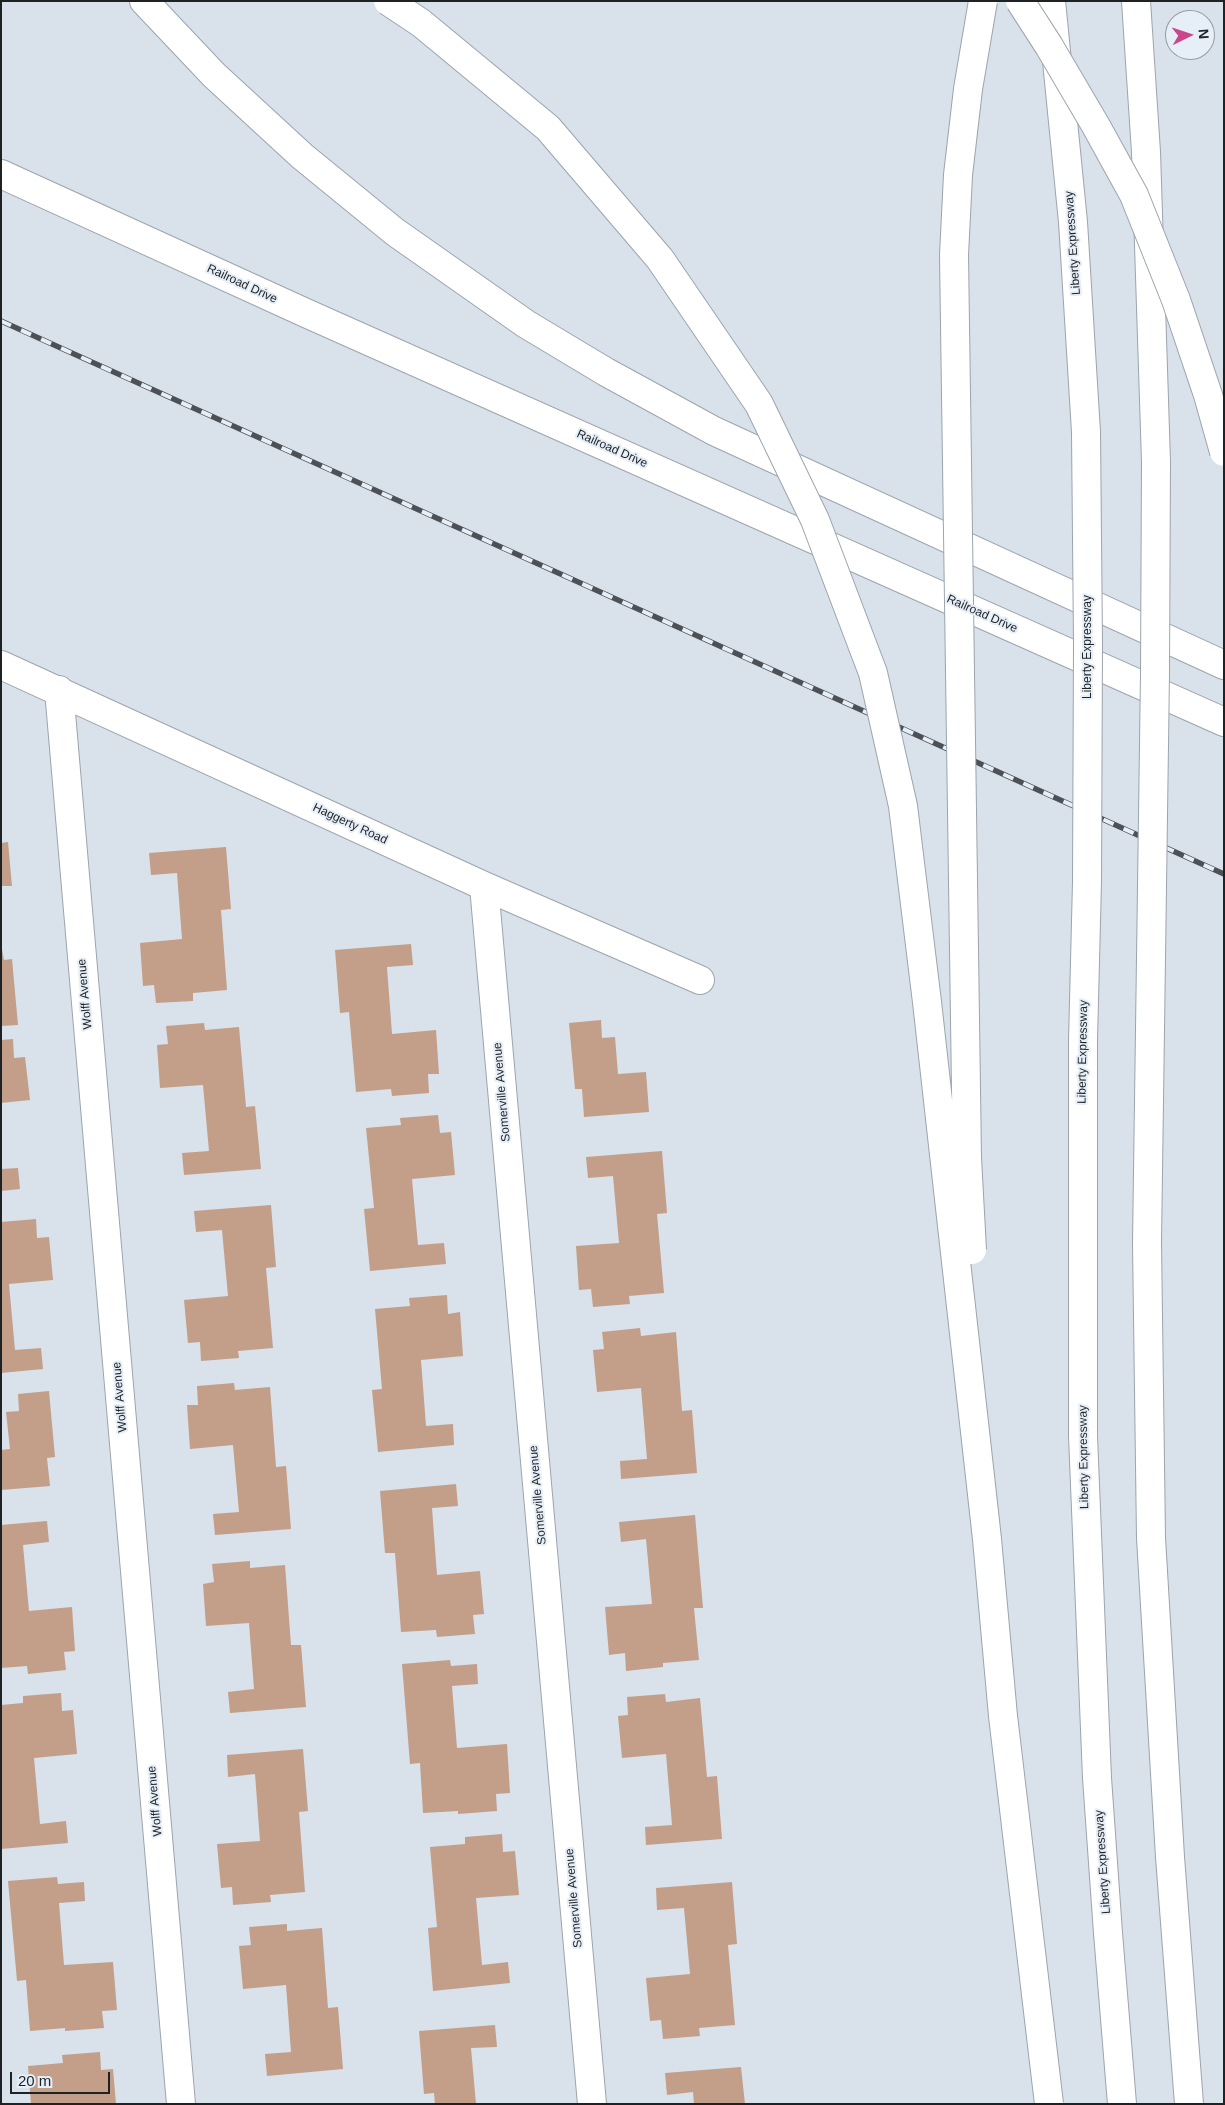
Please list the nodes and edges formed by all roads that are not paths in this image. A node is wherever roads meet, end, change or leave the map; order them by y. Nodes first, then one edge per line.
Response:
1 (144, 1) edge
2 (388, 1) edge
3 (983, 1) edge
4 (1020, 1) edge
5 (1051, 1) edge
6 (1136, 1) edge
7 (1, 174) edge
8 (1224, 452) edge
9 (1, 665) edge
10 (1224, 665) edge
11 (59, 690) junction
12 (1224, 722) edge
13 (484, 886) junction
14 (700, 980) dead end
15 (987, 1539) junction
16 (181, 2104) edge
17 (592, 2104) edge
18 (1049, 2104) edge
19 (1122, 2104) edge
20 (1189, 2104) edge

1 - 10 main road
2 - 15 main road, bridge
3 - 15 main road, bridge
4 - 8 main road, bridge
5 - 19 main road, Liberty Expressway, bridge
6 - 20 main road, bridge
7 - 12 main road, Railroad Drive
9 - 11 main road, Haggerty Road
11 - 13 main road, Haggerty Road
11 - 16 main road, Wolff Avenue
13 - 14 main road, Haggerty Road
13 - 17 main road, Somerville Avenue
15 - 18 main road, bridge

